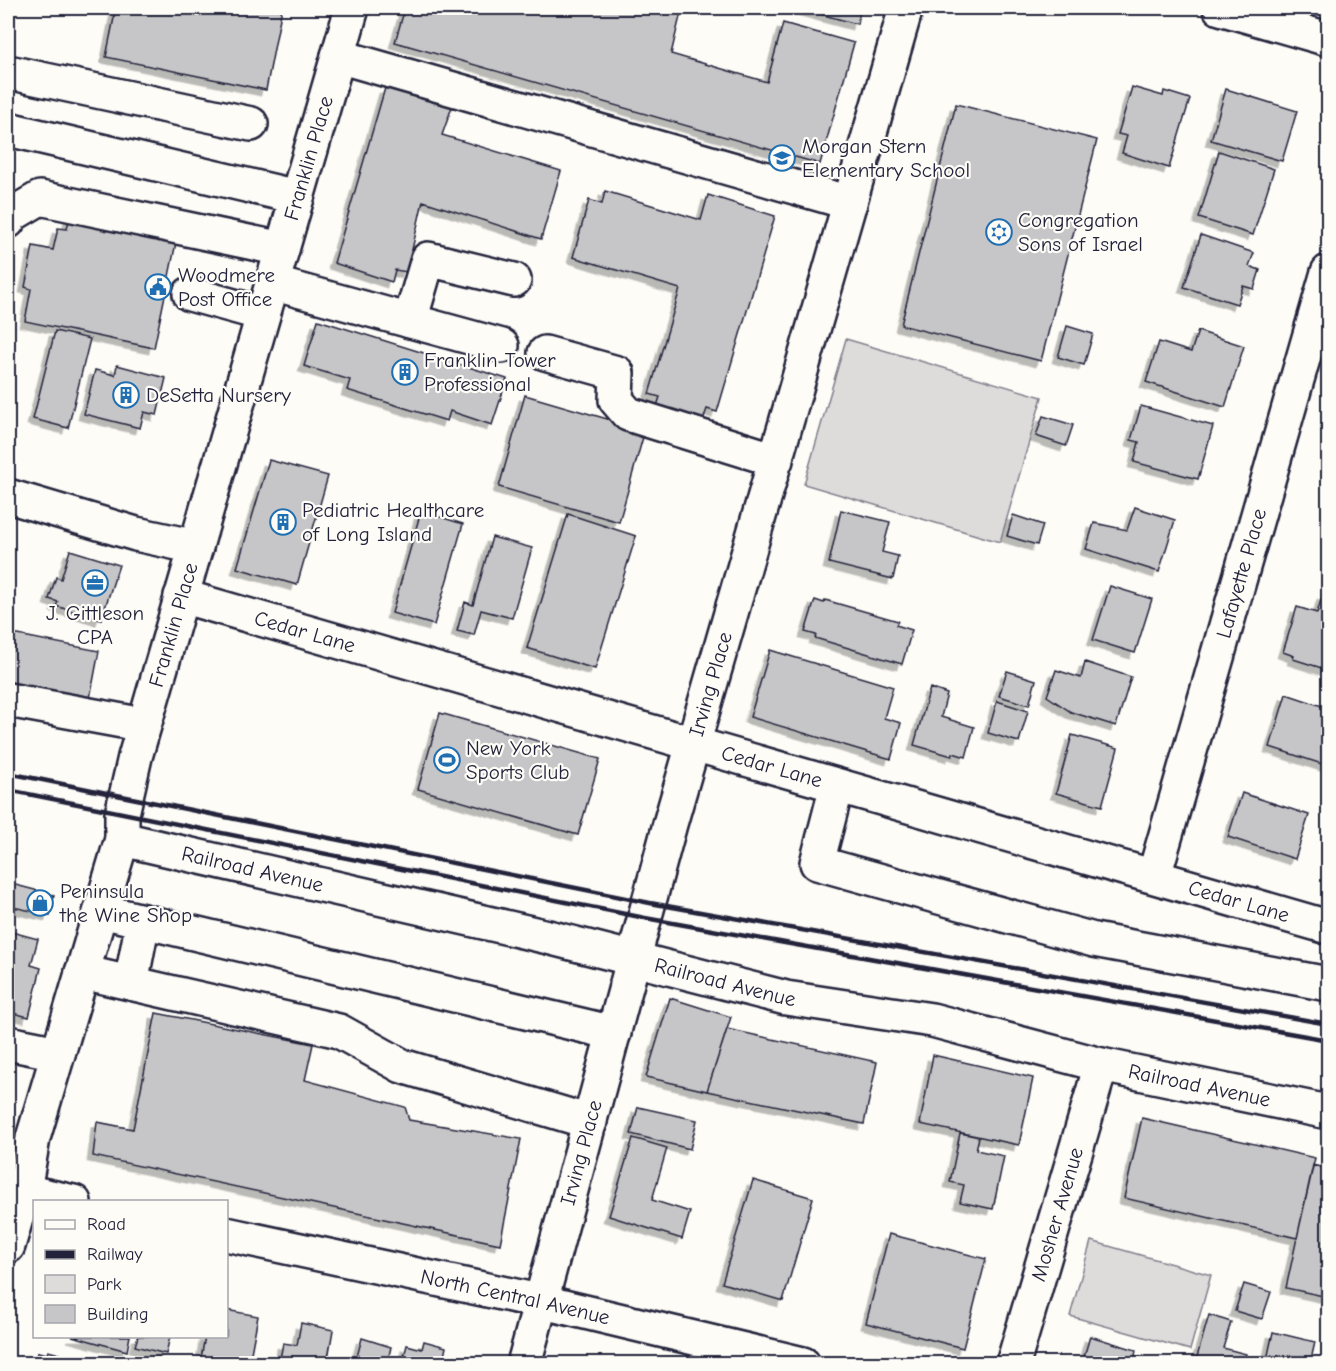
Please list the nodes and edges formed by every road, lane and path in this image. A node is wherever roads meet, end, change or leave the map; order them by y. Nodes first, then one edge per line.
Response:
1 (352, 8) edge
2 (906, 8) edge
3 (1220, 8) edge
4 (1329, 39) edge
5 (338, 56) junction
6 (8, 72) edge
7 (251, 124) dead end
8 (8, 129) edge
9 (297, 197) junction
10 (850, 203) junction
11 (8, 221) edge
12 (282, 249) junction
13 (1329, 272) edge
14 (514, 280) dead end
15 (272, 284) junction
16 (190, 294) dead end
17 (263, 314) junction
18 (410, 321) junction
19 (502, 346) dead end
20 (545, 353) dead end
21 (776, 460) junction
22 (8, 496) edge
23 (196, 547) junction
24 (181, 596) junction
25 (8, 700) edge
26 (144, 725) junction
27 (694, 745) junction
28 (837, 786) junction
29 (122, 839) junction
30 (1154, 876) junction
31 (100, 911) junction
32 (143, 921) junction
33 (1329, 927) edge
34 (634, 960) junction
35 (82, 972) junction
36 (131, 983) junction
37 (1329, 984) edge
38 (614, 1033) junction
39 (8, 1043) edge
40 (58, 1053) junction
41 (1101, 1065) junction
42 (1329, 1112) edge
43 (590, 1122) junction
44 (24, 1191) junction
45 (65, 1200) edge
46 (228, 1234) edge
47 (8, 1246) edge
48 (543, 1302) junction
49 (524, 1364) edge
50 (802, 1364) edge
51 (1013, 1364) edge

1 - 5 street, Franklin Place
2 - 10 street, Irving Place
3 - 4 street
5 - 9 street, Franklin Place
5 - 10 street
6 - 7 street
8 - 9 street
9 - 12 street, Franklin Place
10 - 21 street, Irving Place
11 - 12 street
12 - 15 street, Franklin Place
13 - 30 street, Lafayette Place
14 - 18 street
15 - 17 street, Franklin Place
15 - 18 street
16 - 17 street
17 - 23 street, Franklin Place
18 - 19 street
20 - 21 street
21 - 27 street, Irving Place
22 - 23 street
23 - 24 street, Franklin Place
24 - 26 street, Franklin Place
24 - 27 street, Cedar Lane
25 - 26 street
26 - 29 street, Franklin Place
27 - 28 street, Cedar Lane
27 - 34 street, Irving Place
28 - 30 street, Cedar Lane
28 - 37 street
29 - 31 street, Franklin Place
29 - 34 street, Railroad Avenue
30 - 33 street, Cedar Lane
31 - 32 street
31 - 35 street, Franklin Place
32 - 36 street
32 - 38 street
34 - 38 street, Irving Place
34 - 41 street, Railroad Avenue
35 - 36 street
35 - 40 street, Franklin Place
36 - 43 street
38 - 43 street, Irving Place
39 - 40 street
40 - 44 street, Franklin Place
41 - 42 street, Railroad Avenue
41 - 51 street, Mosher Avenue
43 - 48 street, Irving Place
44 - 45 street
44 - 47 street, Franklin Place
46 - 48 street, North Central Avenue
48 - 49 street, Irving Place
48 - 50 street, North Central Avenue

